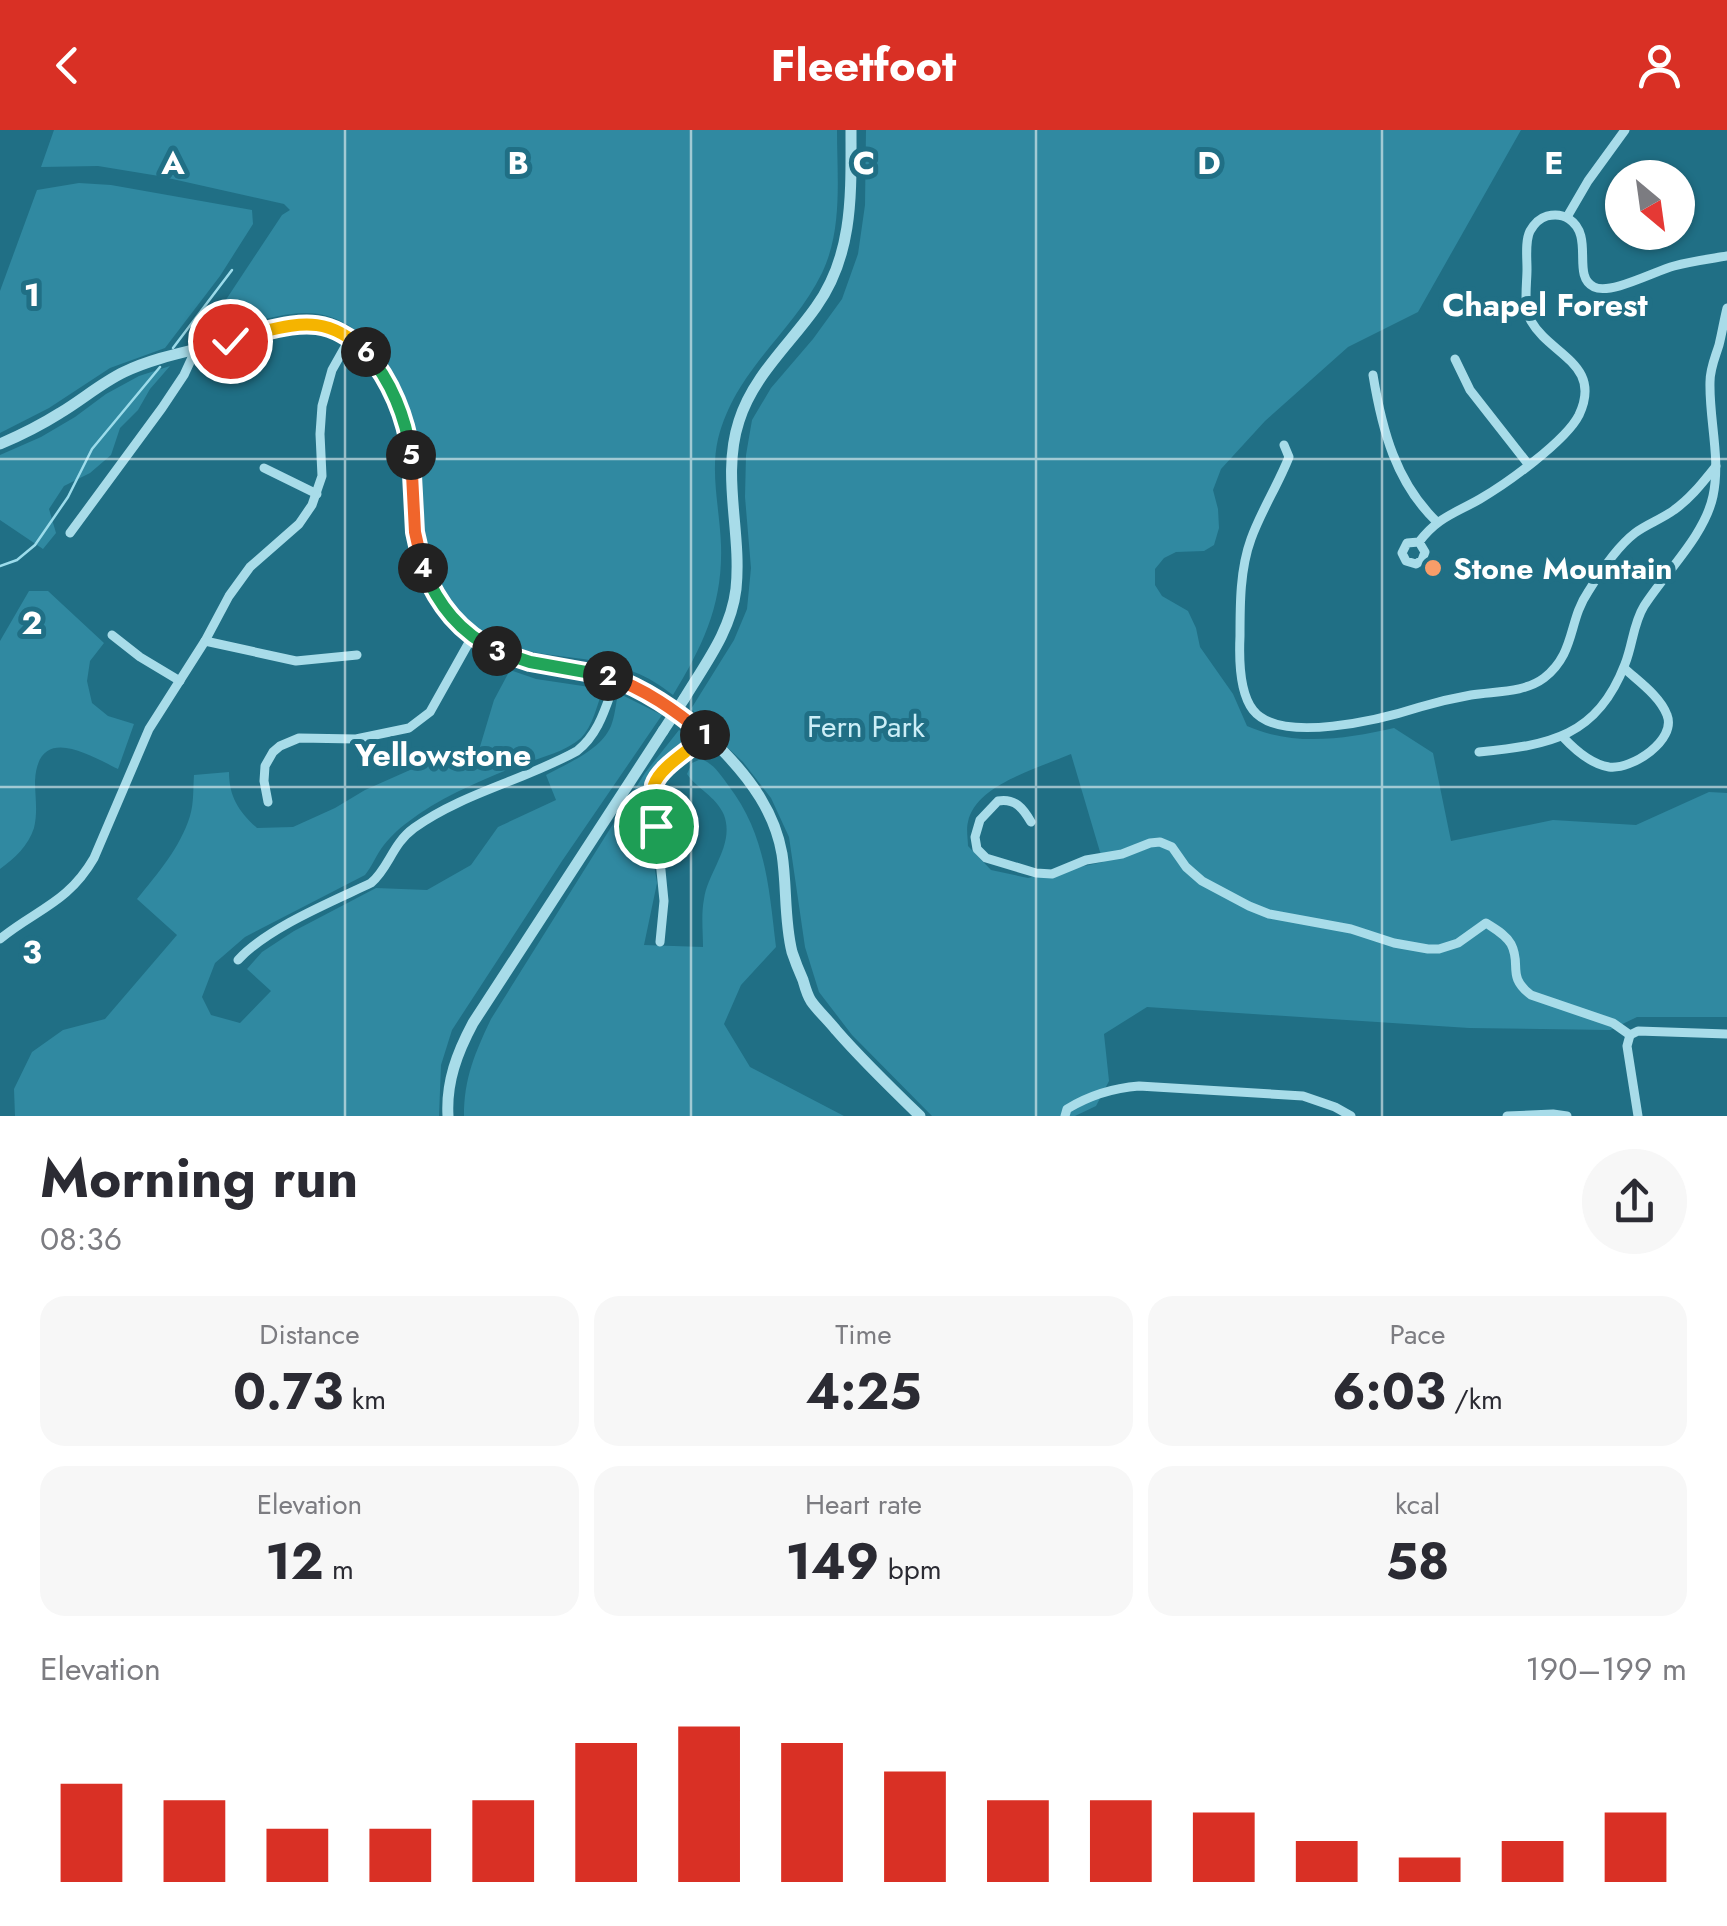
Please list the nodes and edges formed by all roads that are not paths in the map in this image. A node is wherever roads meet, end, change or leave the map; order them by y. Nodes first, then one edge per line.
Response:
1 (851, 130) edge
2 (1625, 130) edge
3 (1566, 218) junction
4 (1727, 256) edge
5 (1727, 308) edge
6 (350, 338) junction
7 (196, 349) junction
8 (1455, 359) dead end
9 (1374, 376) dead end
10 (0, 444) edge
11 (1284, 445) dead end
12 (1528, 464) junction
13 (1716, 466) junction
14 (264, 468) dead end
15 (317, 494) junction
16 (1437, 522) junction
17 (70, 533) dead end
18 (1419, 542) dead end
19 (112, 635) dead end
20 (472, 637) junction
21 (205, 640) junction
22 (356, 654) dead end
23 (1624, 668) junction
24 (616, 679) junction
25 (180, 681) junction
26 (706, 736) junction
27 (1563, 737) junction
28 (1479, 752) dead end
29 (268, 802) dead end
30 (1031, 822) dead end
31 (0, 938) edge
32 (660, 942) dead end
33 (238, 960) dead end
34 (1727, 1034) edge
35 (1630, 1035) junction
36 (448, 1116) edge
37 (920, 1116) edge
38 (1065, 1116) edge
39 (1351, 1116) edge
40 (1507, 1116) edge
41 (1568, 1116) edge
42 (1638, 1116) edge

1 - 36 street, bridge
2 - 3 street
3 - 4 street
3 - 12 street
5 - 13 street
6 - 7 street
6 - 15 street
6 - 20 street
7 - 10 street
7 - 17 street
8 - 12 street
9 - 16 street
11 - 13 street
12 - 16 street
13 - 23 street
14 - 15 street
15 - 21 street
16 - 18 street
19 - 25 street
20 - 24 street
20 - 29 street
21 - 22 street
21 - 25 street
23 - 27 street
23 - 27 street
24 - 26 street
24 - 33 street
25 - 31 street
26 - 32 street
26 - 37 street
27 - 28 street
30 - 35 street
34 - 35 street
35 - 42 street
38 - 39 street
40 - 41 street

